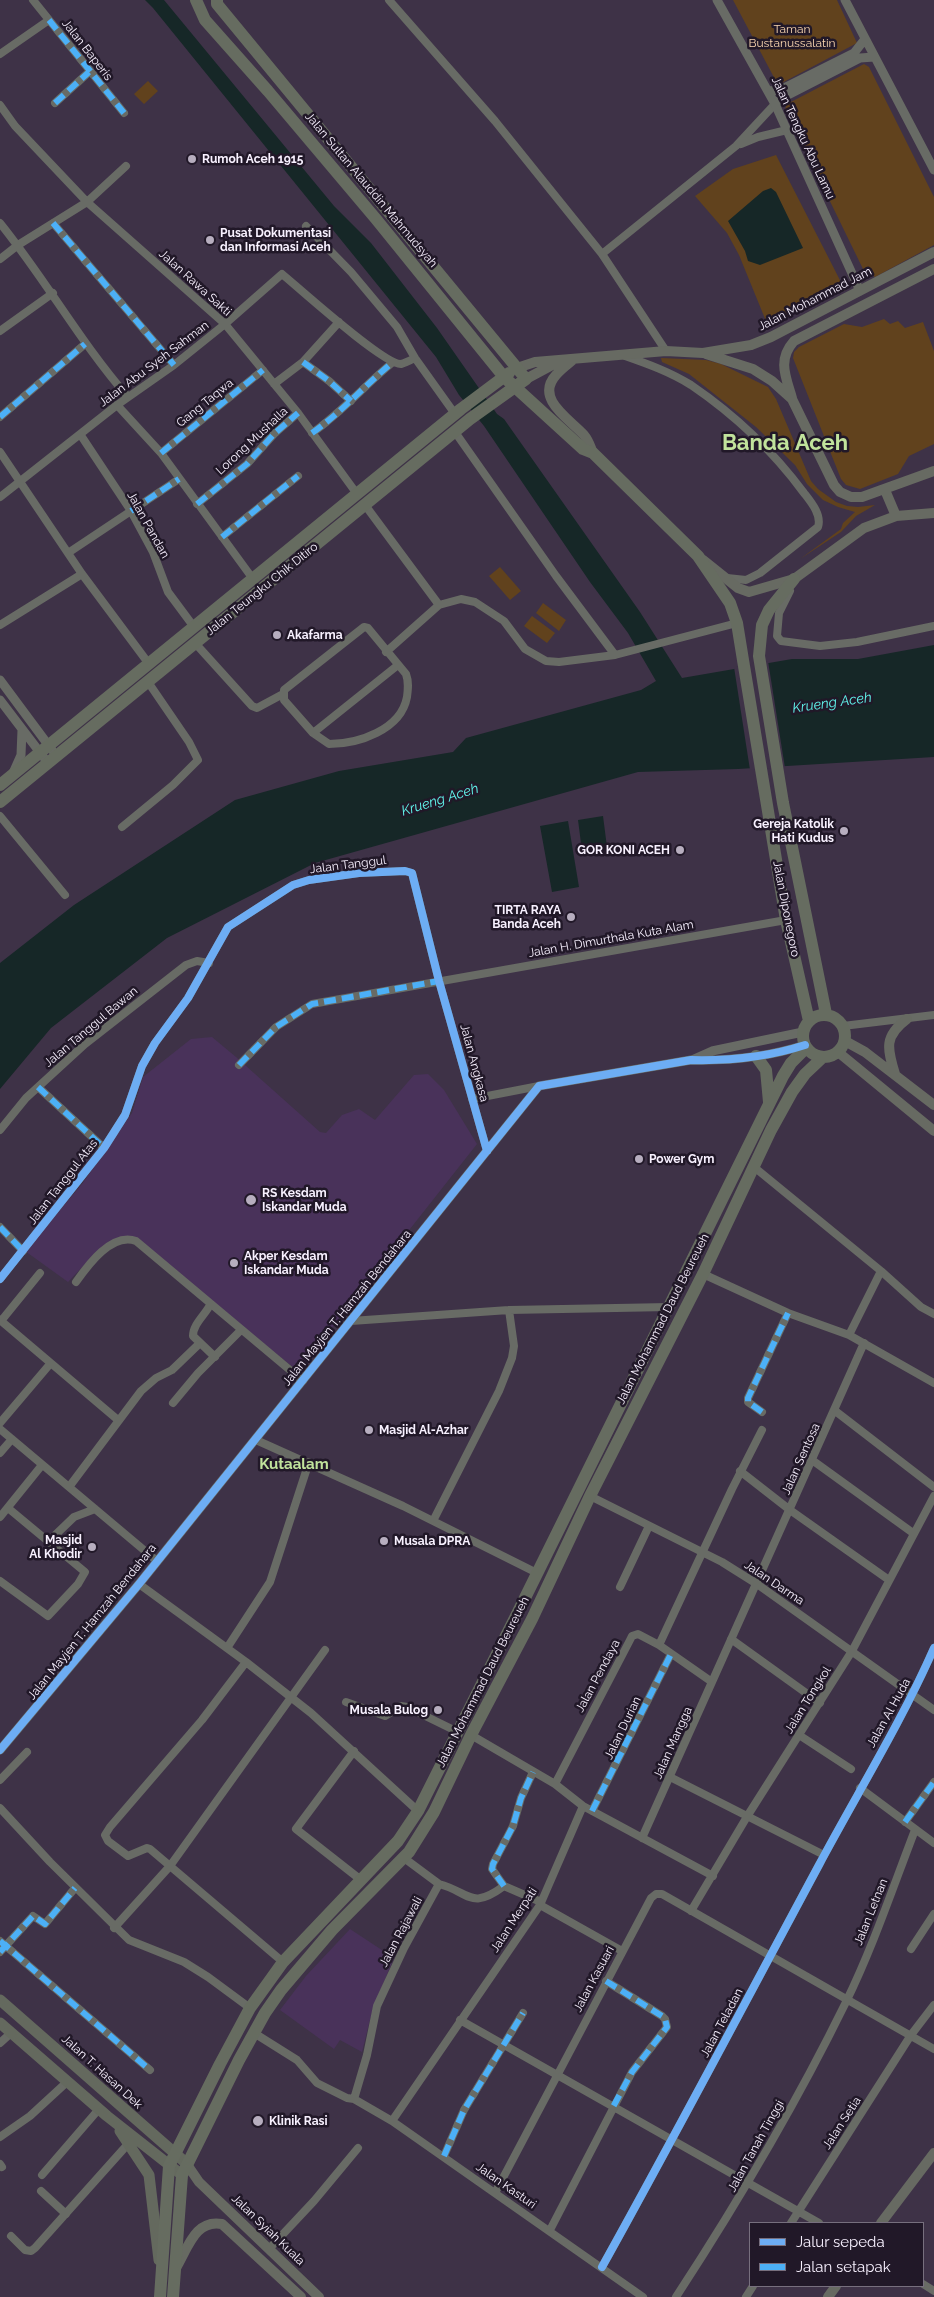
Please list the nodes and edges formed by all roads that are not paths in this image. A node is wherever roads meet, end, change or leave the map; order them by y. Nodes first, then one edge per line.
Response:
1 (33, 0) edge
2 (196, 0) edge
3 (216, 0) edge
4 (388, 0) edge
5 (717, 0) edge
6 (845, 0) edge
7 (49, 20) junction
8 (865, 39) junction
9 (0, 54) edge
10 (874, 57) junction
11 (89, 72) junction
12 (281, 80) junction
13 (268, 91) junction
14 (768, 91) junction
15 (55, 103) dead end
16 (775, 104) junction
17 (0, 105) edge
18 (124, 113) dead end
19 (788, 130) junction
20 (736, 146) junction
21 (126, 166) dead end
22 (934, 170) edge
23 (374, 194) junction
24 (87, 202) junction
25 (364, 205) junction
26 (386, 209) junction
27 (376, 220) junction
28 (0, 223) edge
29 (53, 223) junction
30 (306, 226) dead end
31 (18, 245) junction
32 (934, 252) edge
33 (602, 254) junction
34 (0, 260) edge
35 (934, 269) edge
36 (860, 291) junction
37 (54, 293) junction
38 (339, 322) junction
39 (225, 324) junction
40 (0, 331) edge
41 (494, 340) junction
42 (85, 344) junction
43 (482, 350) junction
44 (666, 351) junction
45 (703, 353) junction
46 (625, 356) junction
47 (415, 358) junction
48 (575, 359) junction
49 (303, 362) junction
50 (394, 362) junction
51 (559, 362) junction
52 (174, 364) junction
53 (517, 368) junction
54 (263, 370) junction
55 (504, 377) junction
56 (526, 379) junction
57 (274, 384) junction
58 (514, 387) junction
59 (490, 395) junction
60 (128, 397) junction
61 (792, 398) junction
62 (351, 401) junction
63 (117, 405) junction
64 (458, 412) junction
65 (298, 414) junction
66 (0, 417) edge
67 (455, 432) junction
68 (312, 433) junction
69 (80, 434) junction
70 (0, 452) edge
71 (161, 453) junction
72 (593, 453) junction
73 (934, 471) edge
74 (298, 476) dead end
75 (179, 478) junction
76 (20, 481) junction
77 (885, 490) junction
78 (357, 494) junction
79 (0, 497) edge
80 (197, 504) junction
81 (365, 505) junction
82 (130, 512) junction
83 (934, 513) edge
84 (896, 516) junction
85 (222, 537) junction
86 (68, 553) junction
87 (698, 556) junction
88 (82, 574) junction
89 (727, 578) junction
90 (253, 579) junction
91 (795, 579) junction
92 (439, 605) junction
93 (737, 623) junction
94 (0, 625) edge
95 (934, 626) edge
96 (194, 627) junction
97 (195, 644) junction
98 (386, 652) junction
99 (615, 655) junction
100 (149, 664) junction
101 (398, 666) junction
102 (0, 680) edge
103 (148, 682) junction
104 (283, 694) junction
105 (0, 700) edge
106 (22, 730) junction
107 (313, 733) junction
108 (48, 754) junction
109 (12, 776) junction
110 (0, 785) edge
111 (783, 799) junction
112 (767, 801) junction
113 (0, 802) edge
114 (0, 816) edge
115 (122, 827) dead end
116 (65, 895) dead end
117 (786, 920) junction
118 (209, 963) junction
119 (439, 981) junction
120 (826, 1014) junction
121 (934, 1015) edge
122 (907, 1019) junction
123 (843, 1026) junction
124 (806, 1036) junction
125 (842, 1046) junction
126 (756, 1056) junction
127 (823, 1057) junction
128 (691, 1060) junction
129 (239, 1065) dead end
130 (895, 1074) junction
131 (539, 1086) junction
132 (38, 1087) junction
133 (472, 1099) junction
134 (770, 1104) junction
135 (934, 1105) edge
136 (0, 1130) edge
137 (934, 1131) edge
138 (104, 1148) junction
139 (486, 1151) junction
140 (754, 1167) junction
141 (0, 1227) edge
142 (23, 1251) junction
143 (881, 1271) junction
144 (40, 1274) dead end
145 (704, 1274) junction
146 (0, 1279) edge
147 (76, 1282) dead end
148 (210, 1305) junction
149 (669, 1307) junction
150 (509, 1310) junction
151 (788, 1313) junction
152 (934, 1314) edge
153 (0, 1321) edge
154 (351, 1321) junction
155 (241, 1330) junction
156 (849, 1335) junction
157 (200, 1343) junction
158 (864, 1343) junction
159 (214, 1357) junction
160 (50, 1364) junction
161 (303, 1381) junction
162 (934, 1382) edge
163 (173, 1402) dead end
164 (834, 1410) junction
165 (762, 1412) dead end
166 (118, 1420) junction
167 (0, 1423) edge
168 (0, 1429) edge
169 (762, 1430) dead end
170 (12, 1439) junction
171 (256, 1440) junction
172 (0, 1453) edge
173 (812, 1460) junction
174 (309, 1462) junction
175 (42, 1465) junction
176 (740, 1471) junction
177 (934, 1486) edge
178 (69, 1487) junction
179 (590, 1496) junction
180 (934, 1496) edge
181 (8, 1508) junction
182 (96, 1509) junction
183 (790, 1510) junction
184 (0, 1517) edge
185 (433, 1521) junction
186 (650, 1526) junction
187 (913, 1533) junction
188 (49, 1541) junction
189 (704, 1552) junction
190 (157, 1561) junction
191 (537, 1573) junction
192 (889, 1580) junction
193 (0, 1581) edge
194 (139, 1584) junction
195 (756, 1584) junction
196 (620, 1587) dead end
197 (732, 1639) junction
198 (659, 1645) junction
199 (227, 1648) junction
200 (934, 1648) edge
201 (324, 1650) dead end
202 (852, 1651) junction
203 (671, 1654) junction
204 (246, 1662) junction
205 (712, 1682) junction
206 (914, 1695) junction
207 (290, 1697) junction
208 (346, 1702) dead end
209 (820, 1703) junction
210 (934, 1710) edge
211 (458, 1732) junction
212 (471, 1735) junction
213 (799, 1735) junction
214 (0, 1750) edge
215 (354, 1751) junction
216 (28, 1752) dead end
217 (851, 1768) dead end
218 (532, 1772) junction
219 (670, 1777) junction
220 (0, 1780) edge
221 (934, 1782) edge
222 (554, 1784) junction
223 (860, 1788) junction
224 (583, 1806) junction
225 (0, 1808) edge
226 (418, 1811) junction
227 (592, 1811) junction
228 (748, 1815) junction
229 (905, 1822) junction
230 (915, 1830) junction
231 (642, 1838) junction
232 (934, 1843) edge
233 (824, 1855) junction
234 (404, 1858) junction
235 (170, 1866) junction
236 (713, 1876) junction
237 (361, 1880) junction
238 (439, 1884) junction
239 (504, 1886) junction
240 (75, 1888) junction
241 (541, 1904) junction
242 (692, 1911) junction
243 (934, 1914) edge
244 (114, 1928) junction
245 (2, 1946) edge
246 (911, 1949) dead end
247 (622, 1950) junction
248 (770, 1956) junction
249 (283, 1962) junction
250 (606, 1982) junction
251 (0, 2000) edge
252 (847, 2001) junction
253 (934, 2005) edge
254 (250, 2008) junction
255 (523, 2013) dead end
256 (460, 2020) junction
257 (0, 2023) edge
258 (11, 2033) junction
259 (254, 2033) junction
260 (911, 2035) junction
261 (0, 2043) edge
262 (503, 2045) junction
263 (934, 2049) edge
264 (150, 2070) dead end
265 (556, 2074) junction
266 (67, 2082) junction
267 (354, 2099) junction
268 (613, 2107) junction
269 (99, 2109) junction
270 (113, 2121) junction
271 (392, 2121) junction
272 (0, 2137) edge
273 (672, 2140) junction
274 (128, 2144) junction
275 (358, 2148) dead end
276 (174, 2153) junction
277 (934, 2153) edge
278 (444, 2156) junction
279 (170, 2166) junction
280 (184, 2169) junction
281 (42, 2175) dead end
282 (749, 2182) junction
283 (41, 2191) dead end
284 (495, 2193) junction
285 (799, 2211) junction
286 (66, 2214) junction
287 (792, 2222) edge
288 (818, 2222) edge
289 (882, 2222) edge
290 (550, 2230) junction
291 (10, 2236) dead end
292 (269, 2249) junction
293 (602, 2267) junction
294 (175, 2269) junction
295 (160, 2291) edge
296 (173, 2297) edge
297 (301, 2297) edge
298 (319, 2297) edge
299 (643, 2297) edge
300 (676, 2297) edge

1 - 7 street, Jalan Baperis
2 - 13 highway, Jalan Sultan Alauddin Mahmudsyah
3 - 12 highway, Jalan Sultan Alauddin Mahmudsyah
4 - 33 street
5 - 14 street, Jalan Tengku Abu Lamu
6 - 8 street
7 - 9 street
7 - 11 street, Jalan Baperis
8 - 10 street
8 - 14 street
10 - 16 street
10 - 22 street
11 - 15 street
11 - 18 street, Jalan Baperis
12 - 13 highway
12 - 23 highway, Jalan Sultan Alauddin Mahmudsyah
13 - 25 highway, Jalan Sultan Alauddin Mahmudsyah
14 - 16 street, Jalan Tengku Abu Lamu
16 - 19 street, Jalan Tengku Abu Lamu
16 - 20 street
17 - 24 street, Jalan Rawa Sakti
19 - 20 street
19 - 36 street, Jalan Tengku Abu Lamu
20 - 33 street
21 - 24 street
23 - 25 highway
23 - 26 highway, Jalan Sultan Alauddin Mahmudsyah
24 - 29 street
24 - 39 street, Jalan Rawa Sakti
25 - 27 highway, Jalan Sultan Alauddin Mahmudsyah
26 - 27 highway
26 - 41 highway, Jalan Sultan Alauddin Mahmudsyah
27 - 43 highway, Jalan Sultan Alauddin Mahmudsyah
28 - 31 street
29 - 31 street
29 - 52 street
30 - 47 street
31 - 34 street
31 - 37 street
32 - 36 main road, Jalan Mohammad Jam
33 - 44 street
35 - 61 main road
36 - 45 main road, Jalan Mohammad Jam
37 - 40 street
37 - 42 street
38 - 39 street, Jalan Abu Syeh Sahman
38 - 49 street
38 - 50 street, Jalan Abu Syeh Sahman
39 - 52 street, Jalan Abu Syeh Sahman
39 - 54 street, Jalan Rawa Sakti
41 - 43 highway
41 - 53 highway, Jalan Sultan Alauddin Mahmudsyah
42 - 60 street
42 - 66 street
43 - 55 highway, Jalan Sultan Alauddin Mahmudsyah
44 - 45 main road
44 - 46 main road
45 - 61 main road
46 - 48 main road
46 - 89 street
47 - 50 street
47 - 64 street
48 - 51 main road
48 - 72 main road
49 - 57 street
49 - 62 street
50 - 62 street
51 - 53 main road
51 - 56 main road
52 - 60 street, Jalan Abu Syeh Sahman
53 - 55 highway, Jalan Teungku Chik Ditiro
53 - 56 highway, Jalan Sultan Alauddin Mahmudsyah
54 - 57 street, Jalan Rawa Sakti
54 - 71 street, Gang Taqwa
55 - 58 highway, Jalan Sultan Alauddin Mahmudsyah
55 - 59 highway, Jalan Teungku Chik Ditiro
56 - 58 highway, Jalan Teungku Chik Ditiro
57 - 65 street, Jalan Rawa Sakti
58 - 59 highway, Jalan Teungku Chik Ditiro
58 - 72 highway, Jalan Sultan Alauddin Mahmudsyah
59 - 64 highway, Jalan Teungku Chik Ditiro
59 - 67 highway, Jalan Teungku Chik Ditiro
60 - 63 street, Jalan Abu Syeh Sahman
61 - 77 main road
62 - 68 street
63 - 69 street, Jalan Abu Syeh Sahman
63 - 71 street
64 - 78 highway, Jalan Teungku Chik Ditiro
65 - 68 street, Jalan Rawa Sakti
65 - 80 street, Lorong Mushalla
67 - 81 highway, Jalan Teungku Chik Ditiro
67 - 99 street
68 - 78 street, Jalan Rawa Sakti
69 - 76 street, Jalan Abu Syeh Sahman
69 - 82 street, Jalan Pandan
70 - 76 street
71 - 75 street
72 - 87 highway, Jalan Sultan Alauddin Mahmudsyah
73 - 77 main road
74 - 85 street
75 - 80 street
75 - 82 street
76 - 79 street, Jalan Abu Syeh Sahman
76 - 86 street
77 - 84 main road
78 - 90 highway, Jalan Teungku Chik Ditiro
80 - 85 street
81 - 92 street
81 - 97 highway, Jalan Teungku Chik Ditiro
82 - 86 street
82 - 96 street, Jalan Pandan
83 - 84 main road
84 - 91 main road
85 - 90 street
86 - 88 street
87 - 89 main road
87 - 93 highway, Jalan Diponegoro
88 - 94 street
88 - 100 street
89 - 91 main road
90 - 96 highway, Jalan Teungku Chik Ditiro
91 - 95 street
91 - 111 highway
92 - 98 street
92 - 99 street
93 - 99 street
93 - 112 highway, Jalan Diponegoro
96 - 100 highway, Jalan Teungku Chik Ditiro
97 - 103 highway, Jalan Teungku Chik Ditiro
97 - 104 street
98 - 101 street
98 - 104 street
100 - 108 highway, Jalan Teungku Chik Ditiro
101 - 107 street
101 - 107 street
102 - 108 street
103 - 108 highway, Jalan Teungku Chik Ditiro
103 - 115 street
104 - 107 street
105 - 106 street
106 - 108 street
106 - 109 street
108 - 109 highway, Jalan Teungku Chik Ditiro
108 - 113 highway, Jalan Teungku Chik Ditiro
109 - 110 highway, Jalan Teungku Chik Ditiro
111 - 112 main road
111 - 120 highway
112 - 117 highway, Jalan Diponegoro
114 - 116 street
117 - 119 street, Jalan H. Dimurthala Kuta Alam
117 - 124 highway, Jalan Diponegoro
118 - 119 street, Jalan Tanggul
118 - 132 street, Jalan Tanggul Bawan
118 - 138 street, Jalan Tanggul Atas
119 - 129 street, Jalan H. Dimurthala Kuta Alam
119 - 133 street, Jalan Angkasa
120 - 123 highway
120 - 124 highway
121 - 122 street
122 - 123 street
122 - 130 main road
123 - 125 highway
124 - 126 street
124 - 127 highway
124 - 128 street
124 - 134 highway, Jalan Mohammad Daud Beureueh
125 - 127 highway
125 - 130 main road
125 - 137 main road
126 - 128 street
126 - 134 highway
127 - 140 highway, Jalan Mohammad Daud Beureueh
128 - 131 street
130 - 135 main road
131 - 133 street, Jalan Angkasa
131 - 139 street, Jalan Mayjen T. Hamzah Bendahara
132 - 136 street, Jalan Tanggul Bawan
132 - 138 street
133 - 139 street, Jalan Angkasa
134 - 149 highway, Jalan Mohammad Daud Beureueh
138 - 142 street, Jalan Tanggul Atas
139 - 154 street, Jalan Mayjen T. Hamzah Bendahara
140 - 143 street
140 - 145 highway, Jalan Mohammad Daud Beureueh
141 - 142 street
142 - 146 street, Jalan Tanggul Atas
143 - 152 street
143 - 156 street
144 - 153 street
145 - 151 street
145 - 179 highway, Jalan Mohammad Daud Beureueh
147 - 148 street
148 - 155 street
148 - 157 street
149 - 150 street
149 - 191 highway, Jalan Mohammad Daud Beureueh
150 - 154 street
150 - 185 street
151 - 156 street
151 - 165 street
153 - 160 street
154 - 161 street, Jalan Mayjen T. Hamzah Bendahara
155 - 159 street
155 - 161 street
156 - 158 street
157 - 159 street
157 - 166 street
158 - 162 street
158 - 164 street, Jalan Sentosa
159 - 163 street
160 - 166 street
160 - 167 street
161 - 171 street, Jalan Mayjen T. Hamzah Bendahara
164 - 173 street, Jalan Sentosa
164 - 177 street
166 - 178 street
168 - 170 street
169 - 176 street
170 - 172 street
170 - 175 street
171 - 174 street
171 - 190 street, Jalan Mayjen T. Hamzah Bendahara
173 - 183 street, Jalan Sentosa
173 - 187 street
174 - 185 street
174 - 199 street
175 - 178 street
175 - 181 street
176 - 183 street
176 - 189 street
178 - 182 street
179 - 186 street, Jalan Darma
179 - 212 highway, Jalan Mohammad Daud Beureueh
180 - 187 street, Jalan Tongkol
181 - 184 street
181 - 188 street
182 - 188 street
182 - 190 street
183 - 192 street
183 - 195 street, Jalan Sentosa
185 - 191 street
186 - 189 street, Jalan Darma
186 - 196 street
187 - 192 street, Jalan Tongkol
188 - 193 street
189 - 195 street, Jalan Darma
189 - 198 street
190 - 194 street, Jalan Mayjen T. Hamzah Bendahara
191 - 211 highway, Jalan Mohammad Daud Beureueh
192 - 202 street, Jalan Tongkol
194 - 199 street
194 - 214 street, Jalan Mayjen T. Hamzah Bendahara
195 - 197 street, Jalan Mangga
195 - 202 street, Jalan Darma
197 - 205 street, Jalan Mangga
197 - 209 street
198 - 203 street, Jalan Pendaya
198 - 222 street, Jalan Pendaya
199 - 204 street
200 - 206 street, Jalan Al Huda
201 - 207 street
202 - 206 street, Jalan Darma
202 - 209 street, Jalan Tongkol
203 - 205 street, Jalan Pendaya
203 - 227 street, Jalan Durian
204 - 207 street
204 - 235 street
205 - 219 street, Jalan Mangga
206 - 210 street, Jalan Darma
206 - 223 street, Jalan Al Huda
207 - 215 street
207 - 235 street
208 - 211 street
209 - 213 street, Jalan Tongkol
211 - 226 highway, Jalan Mohammad Daud Beureueh
212 - 218 street
212 - 234 highway, Jalan Mohammad Daud Beureueh
213 - 217 street
213 - 228 street, Jalan Tongkol
215 - 226 street
215 - 237 street
216 - 220 street
218 - 222 street
218 - 239 street
219 - 228 street
219 - 231 street, Jalan Mangga
221 - 229 street
222 - 224 street
223 - 229 street
223 - 233 street, Jalan Teladan
224 - 227 street
224 - 241 street, Jalan Merpati
225 - 240 street
226 - 237 highway, Jalan Mohammad Daud Beureueh
227 - 231 street
228 - 233 street
228 - 236 street, Jalan Tongkol
229 - 230 street
230 - 232 street
230 - 252 street, Jalan Letnan
231 - 236 street
233 - 248 street, Jalan Teladan
234 - 238 street
234 - 259 highway, Jalan Mohammad Daud Beureueh
235 - 244 street
235 - 249 street
236 - 242 street, Jalan Tongkol
237 - 249 highway, Jalan Mohammad Daud Beureueh
238 - 239 street
238 - 267 street, Jalan Rajawali
239 - 241 street
240 - 244 street
240 - 245 street
241 - 247 street
241 - 256 street, Jalan Merpati
242 - 247 street, Jalan Kasuari
242 - 248 street, Jalan Kasuari
243 - 246 street
244 - 254 street
245 - 264 street
247 - 250 street, Jalan Kasuari
248 - 252 street, Jalan Kasuari
248 - 273 street, Jalan Teladan
249 - 254 highway, Jalan Mohammad Daud Beureueh
250 - 265 street, Jalan Kasuari
250 - 268 street
251 - 276 main road, Jalan T. Hasan Dek
252 - 260 street, Jalan Kasuari
252 - 282 street, Jalan Tanah Tinggi
253 - 260 street, Jalan Setia
254 - 276 highway, Jalan Mohammad Daud Beureueh
255 - 262 street
256 - 262 street
256 - 271 street, Jalan Merpati
257 - 258 main road
258 - 261 street
258 - 266 main road
259 - 267 street, Jalan Kasturi
259 - 280 highway, Jalan Mohammad Daud Beureueh
260 - 263 street, Jalan Kasuari
260 - 285 street, Jalan Setia
262 - 265 street
262 - 278 street
265 - 268 street
265 - 284 street, Jalan Kasuari
266 - 269 main road
266 - 272 street
267 - 271 street, Jalan Kasturi
268 - 273 street
268 - 290 street
269 - 270 main road
269 - 281 street
270 - 274 main road
270 - 279 main road
271 - 278 street, Jalan Kasturi
273 - 282 street
273 - 293 street, Jalan Teladan
274 - 286 street
274 - 295 main road
275 - 292 street
276 - 279 highway, Jalan Mohammad Daud Beureueh
276 - 280 main road, Jalan T. Hasan Dek
277 - 289 main road
278 - 284 street, Jalan Kasturi
279 - 280 main road
279 - 295 highway, Jalan Mohammad Daud Beureueh
280 - 292 main road, Jalan Syiah Kuala
280 - 294 highway, Jalan Mohammad Daud Beureueh
282 - 285 street
282 - 300 street, Jalan Tanah Tinggi
283 - 286 street
284 - 290 street, Jalan Kasturi
285 - 287 street, Jalan Setia
285 - 288 street
286 - 291 street
290 - 293 street, Jalan Kasturi
292 - 298 main road, Jalan Syiah Kuala
293 - 299 street, Jalan Kasturi
294 - 296 highway, Jalan Mohammad Daud Beureueh
294 - 297 main road

